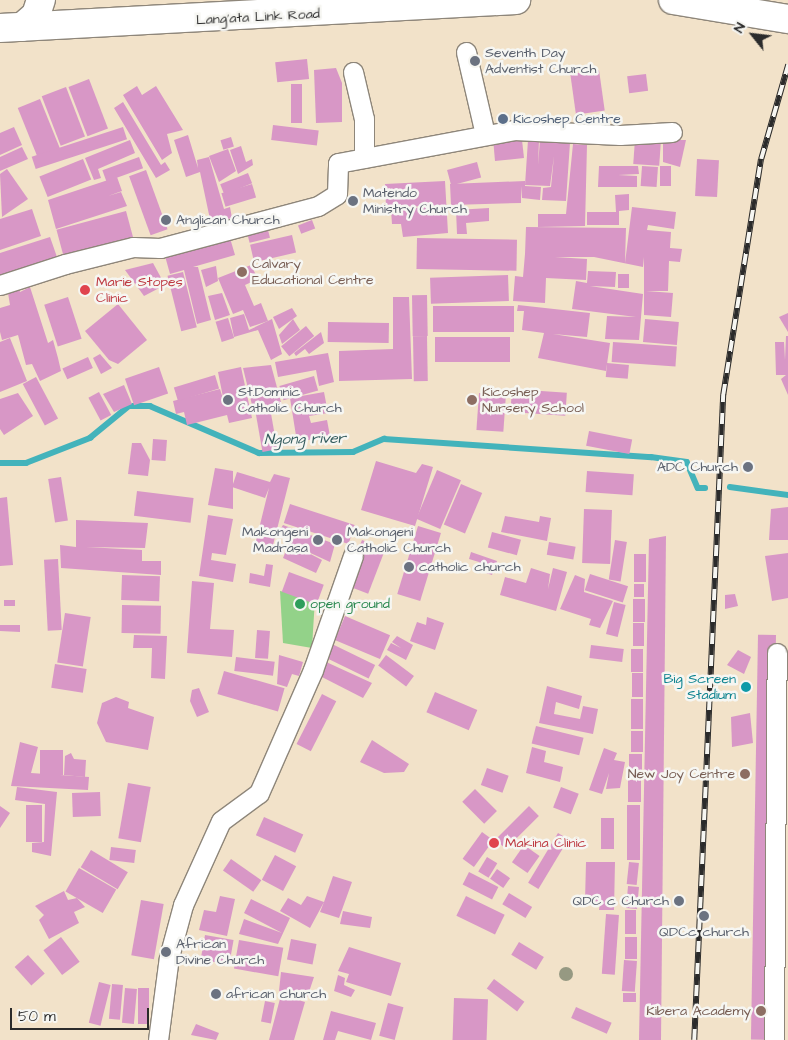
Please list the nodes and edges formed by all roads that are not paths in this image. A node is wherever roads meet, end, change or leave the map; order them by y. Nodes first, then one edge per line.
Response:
1 (41, 0) edge
2 (133, 0) edge
3 (516, 0) edge
4 (673, 0) edge
5 (788, 19) edge
6 (151, 22) junction
7 (11, 28) edge
8 (466, 52) dead end
9 (353, 72) dead end
10 (672, 132) dead end
11 (485, 134) junction
12 (364, 158) junction
13 (0, 285) edge
14 (353, 556) dead end
15 (777, 654) dead end
16 (158, 1040) edge
17 (774, 1040) edge

1 - 7 main road
2 - 6 main road
3 - 6 main road, Lang'ata Link Road
4 - 5 main road
6 - 7 main road, Lang'ata Link Road
8 - 11 street
9 - 12 street
10 - 11 street
11 - 12 street
12 - 13 street
14 - 16 street
15 - 17 street

